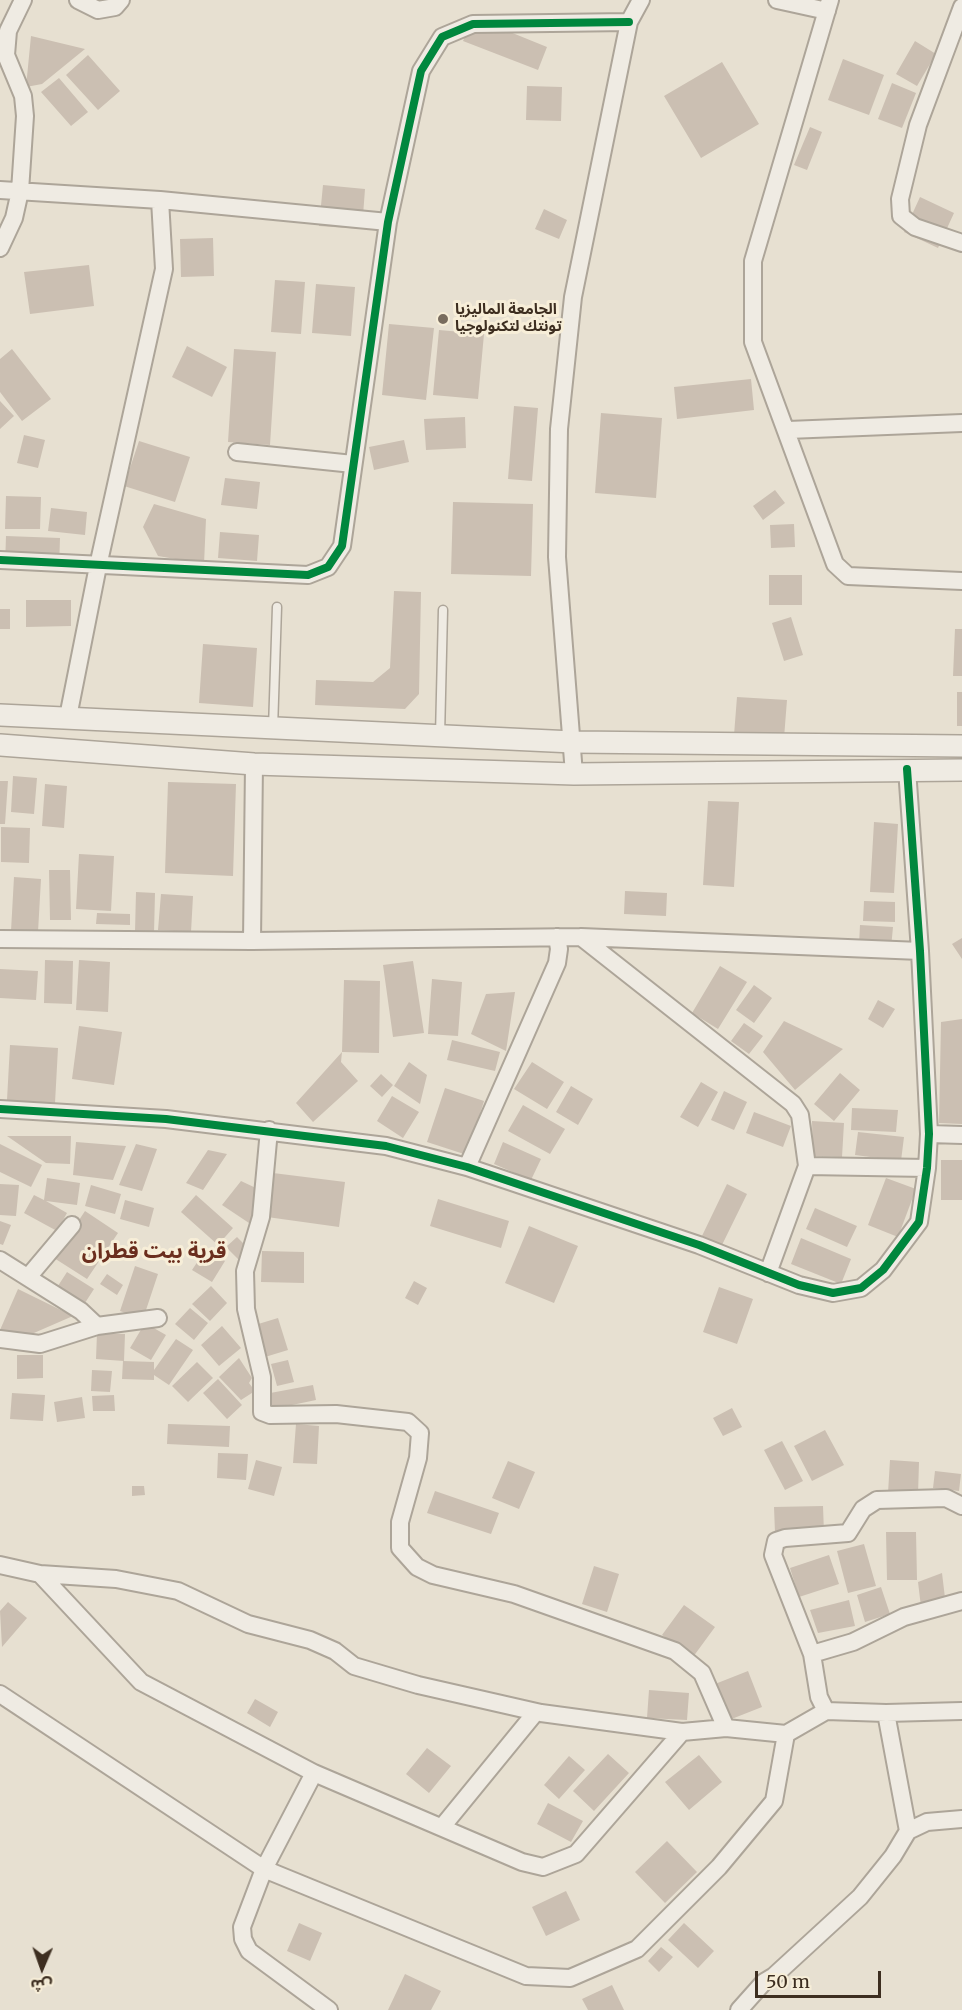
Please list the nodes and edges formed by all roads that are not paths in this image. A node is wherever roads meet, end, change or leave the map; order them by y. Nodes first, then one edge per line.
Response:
1 (23, 0) edge
2 (78, 0) edge
3 (121, 0) edge
4 (641, 0) edge
5 (777, 0) edge
6 (828, 5) edge
7 (962, 7) edge
8 (629, 22) junction
9 (0, 190) edge
10 (20, 191) junction
11 (160, 200) junction
12 (388, 222) junction
13 (962, 243) edge
14 (0, 248) edge
15 (962, 423) edge
16 (788, 430) junction
17 (237, 452) dead end
18 (352, 464) junction
19 (0, 560) edge
20 (98, 566) junction
21 (962, 581) edge
22 (277, 607) dead end
23 (443, 610) dead end
24 (0, 716) edge
25 (68, 717) junction
26 (273, 729) junction
27 (397, 735) junction
28 (440, 737) junction
29 (573, 742) junction
30 (0, 745) edge
31 (962, 746) edge
32 (61, 749) junction
33 (254, 764) junction
34 (397, 768) junction
35 (907, 769) junction
36 (962, 770) edge
37 (574, 774) junction
38 (557, 937) junction
39 (581, 937) junction
40 (0, 939) edge
41 (252, 941) junction
42 (920, 951) junction
43 (0, 1109) edge
44 (269, 1130) junction
45 (929, 1134) junction
46 (962, 1135) edge
47 (807, 1166) junction
48 (467, 1167) junction
49 (927, 1168) junction
50 (72, 1224) dead end
51 (0, 1260) edge
52 (768, 1273) junction
53 (29, 1276) junction
54 (158, 1318) dead end
55 (97, 1326) junction
56 (0, 1339) edge
57 (962, 1506) edge
58 (0, 1565) edge
59 (40, 1574) junction
60 (962, 1601) edge
61 (812, 1654) junction
62 (0, 1694) edge
63 (826, 1711) junction
64 (962, 1711) edge
65 (536, 1712) junction
66 (886, 1713) junction
67 (726, 1728) junction
68 (682, 1732) junction
69 (786, 1734) junction
70 (314, 1773) junction
71 (962, 1819) edge
72 (442, 1827) junction
73 (908, 1832) junction
74 (264, 1869) junction
75 (329, 2010) edge
76 (739, 2010) edge

1 - 10 street
2 - 3 street
4 - 8 street
5 - 6 street
6 - 16 street
7 - 13 street
8 - 12 street
8 - 29 street
9 - 10 street
10 - 11 street
10 - 14 street
11 - 12 street
11 - 20 street
12 - 18 street
15 - 16 street
16 - 21 street
17 - 18 street
18 - 20 street
19 - 20 street
20 - 25 street
22 - 26 lane
23 - 28 lane
24 - 25 street
25 - 26 street
25 - 32 street
26 - 27 street
27 - 28 street
27 - 34 street
28 - 29 street
29 - 31 street
29 - 37 street
30 - 32 street
32 - 33 street
33 - 34 street
33 - 41 street
34 - 37 street
35 - 36 street
35 - 37 street
35 - 42 street
38 - 39 street
38 - 41 street
38 - 48 street
39 - 42 street
39 - 47 street
40 - 41 street
42 - 45 street
43 - 44 street
44 - 48 street
44 - 67 street
45 - 46 street
45 - 49 street
47 - 49 street
47 - 52 street
48 - 52 street
49 - 52 street
50 - 53 street
51 - 53 street
53 - 55 street
54 - 55 street
55 - 56 street
57 - 61 street
58 - 59 street
59 - 65 street
59 - 70 street
60 - 61 street
61 - 63 street
62 - 74 street
63 - 66 street
63 - 69 street
64 - 66 street
65 - 68 street
65 - 72 street
66 - 73 street
67 - 68 street
67 - 69 street
68 - 72 street
69 - 74 street
70 - 72 street
70 - 74 street
71 - 73 street
73 - 76 street
74 - 75 street

